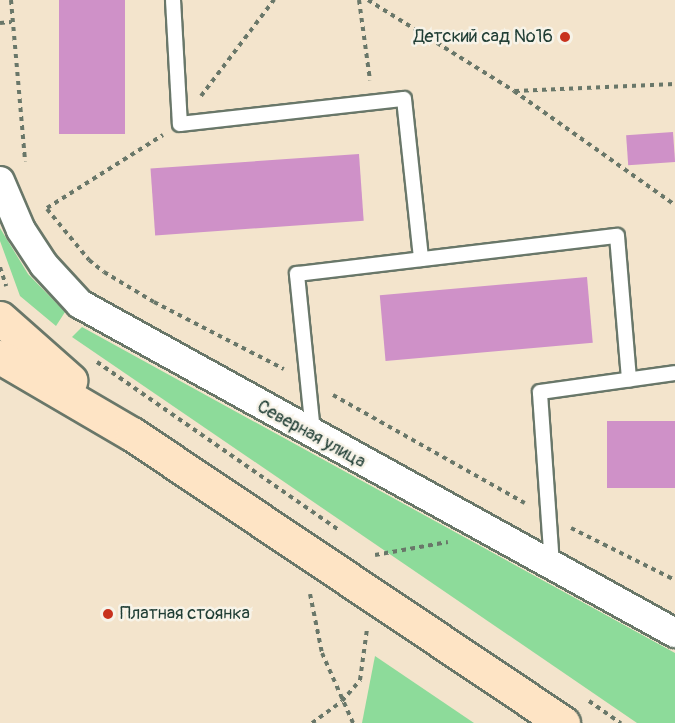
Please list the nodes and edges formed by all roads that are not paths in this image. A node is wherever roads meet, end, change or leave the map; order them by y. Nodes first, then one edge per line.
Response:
1 (173, 0) edge
2 (0, 181) edge
3 (421, 259) junction
4 (0, 318) edge
5 (0, 357) edge
6 (675, 373) edge
7 (629, 379) junction
8 (132, 434) junction
9 (314, 437) junction
10 (552, 568) junction
11 (675, 633) edge
12 (563, 723) edge

1 - 3 lane
2 - 9 street, Северная улица
3 - 7 lane
3 - 9 lane
4 - 8 main road
5 - 8 main road
6 - 7 lane
7 - 10 lane
8 - 12 main road
9 - 10 street, Северная улица
10 - 11 street, Северная улица

